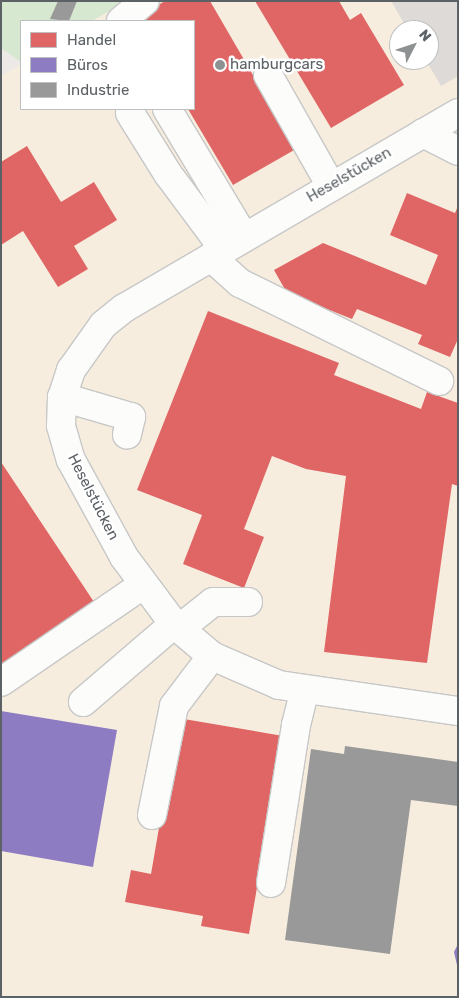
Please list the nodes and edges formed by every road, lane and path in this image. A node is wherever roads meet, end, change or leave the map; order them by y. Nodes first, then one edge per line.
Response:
1 (145, 1) edge
2 (122, 20) edge
3 (268, 75) dead end
4 (167, 110) edge
5 (130, 113) dead end
6 (458, 113) edge
7 (423, 133) junction
8 (458, 151) edge
9 (331, 186) junction
10 (226, 247) junction
11 (439, 381) dead end
12 (62, 397) junction
13 (127, 435) dead end
14 (144, 584) junction
15 (248, 602) dead end
16 (176, 627) junction
17 (212, 656) junction
18 (1, 682) edge
19 (306, 690) junction
20 (83, 702) dead end
21 (458, 711) edge
22 (152, 815) dead end
23 (271, 882) dead end

1 - 2 street
3 - 9 street
4 - 10 street
5 - 10 street
6 - 7 street, Heselstücken
7 - 8 street
7 - 9 street, Heselstücken
9 - 10 street, Heselstücken
10 - 11 street
10 - 12 street, Heselstücken
12 - 13 street
12 - 14 street, Heselstücken
14 - 16 street, Heselstücken
14 - 18 street
15 - 16 street
16 - 17 street, Heselstücken
16 - 20 street
17 - 19 street, Heselstücken
17 - 22 street
19 - 21 street, Heselstücken
19 - 23 street

